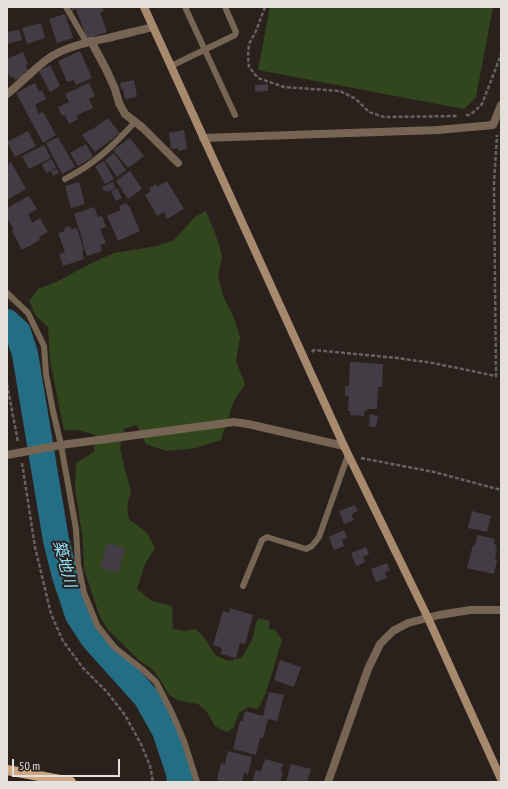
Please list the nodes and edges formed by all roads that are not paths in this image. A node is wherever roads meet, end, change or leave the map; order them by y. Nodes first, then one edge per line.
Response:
1 (66, 7) edge
2 (144, 7) edge
3 (185, 7) edge
4 (225, 7) edge
5 (153, 27) junction
6 (89, 42) junction
7 (205, 49) junction
8 (171, 66) junction
9 (7, 94) edge
10 (501, 105) edge
11 (235, 115) dead end
12 (135, 122) junction
13 (203, 138) junction
14 (178, 163) dead end
15 (65, 179) dead end
16 (7, 293) edge
17 (60, 445) junction
18 (344, 446) junction
19 (7, 455) edge
20 (348, 455) junction
21 (243, 586) dead end
22 (501, 610) edge
23 (428, 618) junction
24 (7, 770) edge
25 (501, 779) edge
26 (71, 782) edge
27 (197, 782) edge
28 (328, 782) edge

1 - 6 lane
2 - 5 street
3 - 7 lane
4 - 7 lane
5 - 6 street
5 - 8 street
6 - 9 street
6 - 12 street
7 - 8 lane
7 - 11 lane
8 - 13 street
10 - 13 street
12 - 14 street
12 - 15 lane
13 - 18 street
16 - 17 lane
17 - 18 street
17 - 19 street
17 - 27 lane
18 - 20 street
20 - 21 lane
20 - 23 street
22 - 23 street
23 - 25 street
23 - 28 street
24 - 26 main road

